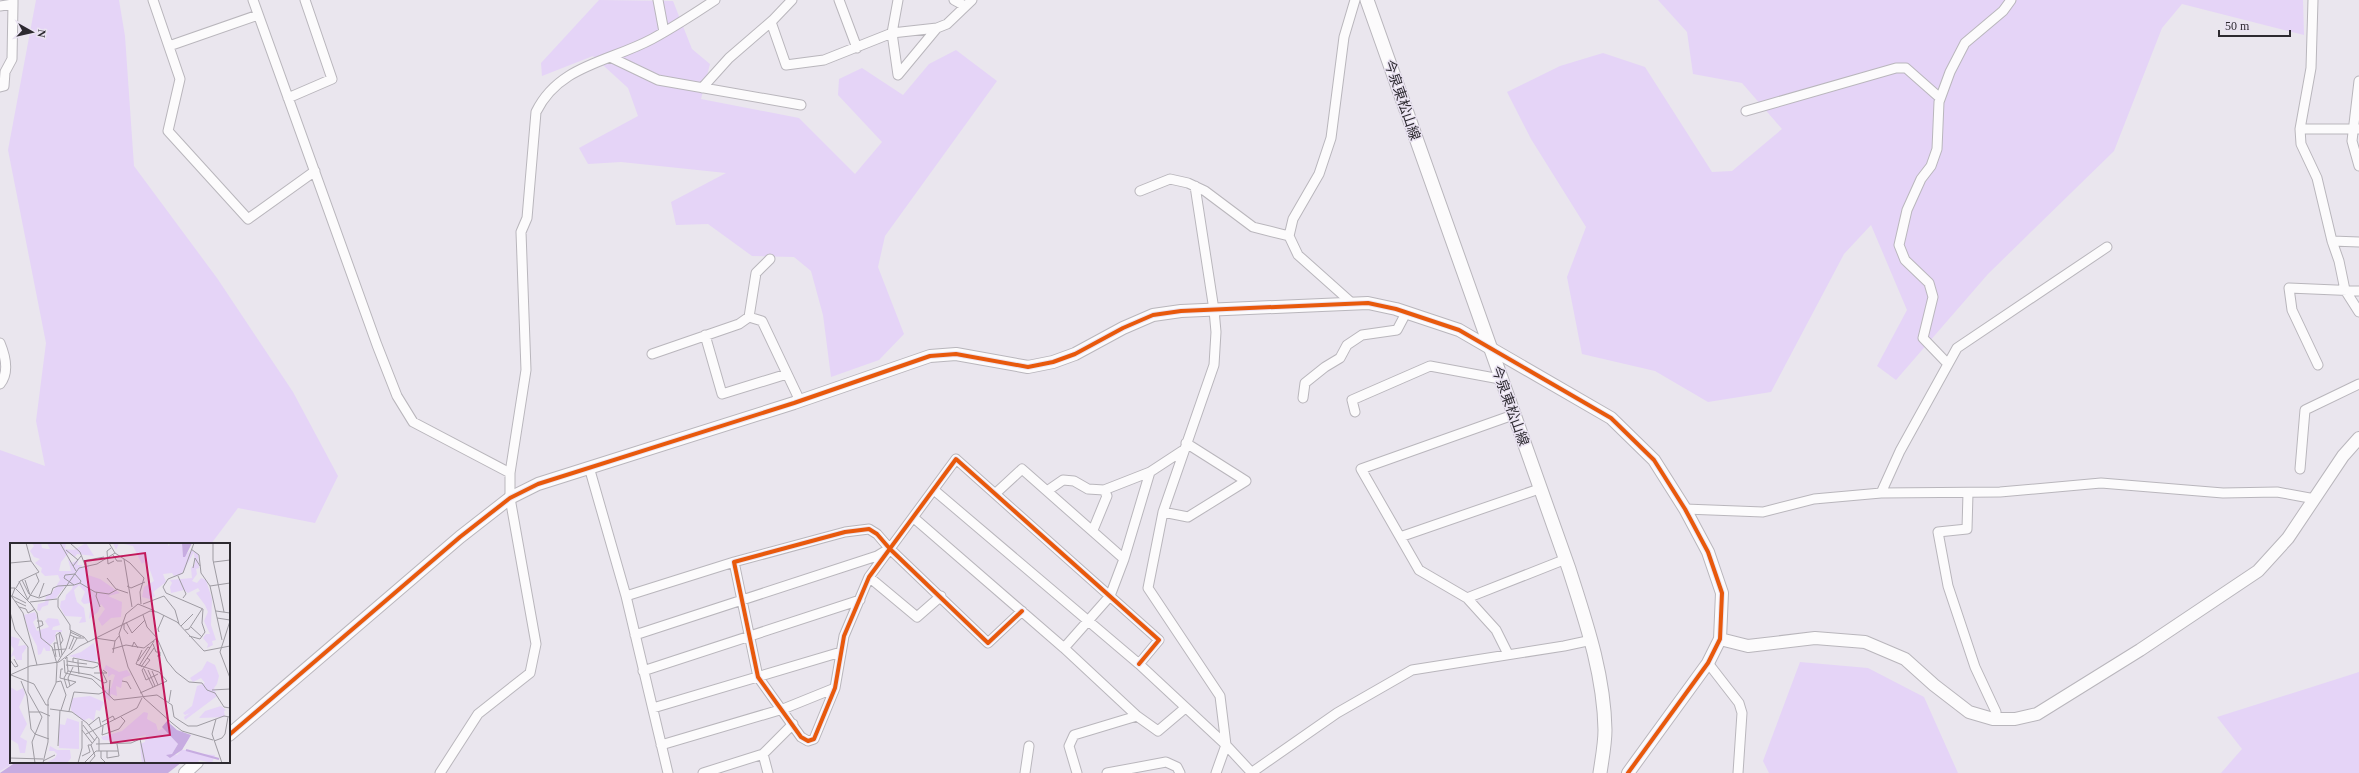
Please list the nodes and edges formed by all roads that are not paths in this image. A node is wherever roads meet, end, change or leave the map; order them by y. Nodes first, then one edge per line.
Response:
1 (153, 0) edge
2 (253, 0) edge
3 (305, 0) edge
4 (658, 0) edge
5 (715, 0) edge
6 (792, 0) edge
7 (839, 0) edge
8 (898, 0) edge
9 (954, 0) edge
10 (1355, 0) edge
11 (1367, 0) edge
12 (2011, 0) edge
13 (2313, 0) edge
14 (13, 2) edge
15 (968, 3) edge
16 (0, 6) edge
17 (258, 15) junction
18 (774, 20) junction
19 (937, 28) junction
20 (664, 32) junction
21 (892, 33) junction
22 (169, 46) junction
23 (857, 48) junction
24 (610, 57) junction
25 (2359, 80) edge
26 (0, 87) edge
27 (702, 88) junction
28 (288, 98) junction
29 (1940, 98) junction
30 (801, 105) dead end
31 (1746, 111) dead end
32 (2300, 129) junction
33 (2356, 129) edge
34 (2359, 166) edge
35 (315, 172) junction
36 (1195, 186) junction
37 (1140, 191) dead end
38 (1289, 236) junction
39 (2332, 241) junction
40 (2359, 242) edge
41 (2107, 247) dead end
42 (770, 259) dead end
43 (2345, 290) junction
44 (2359, 292) edge
45 (1354, 304) junction
46 (1214, 310) junction
47 (2359, 312) edge
48 (1406, 313) junction
49 (749, 317) junction
50 (705, 335) junction
51 (0, 342) edge
52 (1488, 345) junction
53 (652, 354) dead end
54 (1948, 364) junction
55 (2318, 365) dead end
56 (787, 374) junction
57 (1500, 379) junction
58 (0, 384) edge
59 (2359, 384) edge
60 (1303, 398) dead end
61 (800, 401) junction
62 (1355, 412) dead end
63 (1513, 415) junction
64 (2359, 438) edge
65 (1184, 447) junction
66 (589, 467) junction
67 (2300, 469) dead end
68 (1150, 472) junction
69 (510, 473) junction
70 (1539, 489) junction
71 (934, 490) junction
72 (1104, 490) junction
73 (1047, 491) junction
74 (996, 493) junction
75 (1881, 493) junction
76 (1968, 493) junction
77 (510, 498) junction
78 (2315, 499) junction
79 (1685, 509) junction
80 (1163, 512) junction
81 (914, 518) junction
82 (1093, 530) junction
83 (1400, 537) junction
84 (890, 549) junction
85 (1124, 559) junction
86 (1566, 559) junction
87 (734, 562) junction
88 (869, 577) junction
89 (626, 596) junction
90 (941, 596) junction
91 (1110, 596) junction
92 (1467, 598) junction
93 (742, 599) junction
94 (860, 600) junction
95 (1022, 612) junction
96 (1087, 622) junction
97 (635, 634) junction
98 (749, 637) junction
99 (1720, 639) junction
100 (1592, 640) junction
101 (1064, 648) junction
102 (841, 652) junction
103 (1508, 654) junction
104 (1708, 663) junction
105 (1139, 664) junction
106 (643, 671) junction
107 (758, 677) junction
108 (835, 688) junction
109 (653, 708) junction
110 (783, 709) junction
111 (1184, 709) junction
112 (1137, 716) junction
113 (1993, 719) junction
114 (793, 724) junction
115 (230, 734) edge
116 (661, 746) junction
117 (1029, 746) dead end
118 (1226, 746) junction
119 (763, 754) junction
120 (196, 763) edge
121 (185, 773) edge
122 (440, 773) edge
123 (668, 773) edge
124 (703, 773) edge
125 (768, 773) edge
126 (1025, 773) edge
127 (1077, 773) edge
128 (1107, 773) edge
129 (1180, 773) edge
130 (1216, 773) edge
131 (1251, 773) edge
132 (1600, 773) edge
133 (1628, 773) edge
134 (1738, 773) edge

1 - 22 street
2 - 17 street
3 - 28 street
4 - 20 street
5 - 20 street
6 - 18 street
7 - 23 street
8 - 21 street
9 - 15 street
10 - 38 street
11 - 52 main road, 今泉東松山線
12 - 29 street
13 - 32 street
14 - 16 street
14 - 26 street
15 - 19 street
17 - 22 street
17 - 28 street
18 - 23 street
18 - 27 street
19 - 21 street
19 - 21 street
20 - 24 street
21 - 23 street
22 - 35 street
24 - 27 street
24 - 69 street
25 - 33 street
27 - 30 street
28 - 35 street
29 - 31 street
29 - 54 street
32 - 33 street
32 - 39 street
33 - 34 street
35 - 69 street
36 - 37 street
36 - 38 street
36 - 46 street
38 - 45 street
39 - 40 street
39 - 43 street
41 - 54 street
42 - 49 street
43 - 44 street
43 - 47 street
43 - 55 street
45 - 46 street
45 - 48 street
46 - 61 street
46 - 65 street
48 - 52 street
48 - 60 street
49 - 50 street
49 - 56 street
50 - 53 street
50 - 56 street
51 - 58 street
52 - 57 main road, 今泉東松山線
52 - 79 street
54 - 75 street
56 - 61 street
57 - 62 street
57 - 63 main road, 今泉東松山線
59 - 67 street
61 - 66 street
63 - 70 main road, 今泉東松山線
63 - 83 street
64 - 78 street
65 - 68 street
65 - 80 street
65 - 80 street
66 - 77 street
66 - 89 street
68 - 72 street
68 - 85 street
69 - 77 street
70 - 83 street
70 - 86 main road, 今泉東松山線
71 - 74 street
71 - 81 street
71 - 96 street
72 - 73 street
72 - 82 street
73 - 74 street
73 - 82 street
74 - 91 street
75 - 76 street
75 - 79 street
76 - 78 street
76 - 113 street
77 - 115 street
77 - 122 street
78 - 113 street
79 - 99 street
80 - 118 street
81 - 84 street
81 - 95 street
82 - 85 street
83 - 92 street
84 - 87 street
84 - 88 street
84 - 90 street
84 - 93 street
85 - 91 street
86 - 92 street
86 - 100 main road, 今泉東松山線
87 - 89 street
87 - 93 street
88 - 90 street
88 - 94 street
89 - 97 street
90 - 95 street
91 - 96 street
91 - 105 street
92 - 103 street
93 - 97 street
93 - 98 street
94 - 98 street
94 - 102 street
95 - 101 street
96 - 101 street
96 - 105 street
97 - 106 street
98 - 106 street
98 - 107 street
99 - 104 street
99 - 113 street
100 - 103 street
100 - 132 main road, 今泉東松山線
101 - 112 street
102 - 107 street
102 - 108 street
103 - 131 street
104 - 133 street
104 - 134 street
105 - 111 street
106 - 109 street
107 - 109 street
107 - 110 street
108 - 110 street
108 - 114 street
109 - 116 street
110 - 114 street
110 - 116 street
111 - 112 street
111 - 118 street
112 - 127 street
114 - 119 street
116 - 123 street
117 - 126 street
118 - 130 street
118 - 131 street
119 - 124 street
119 - 125 street
120 - 121 street
128 - 129 street

